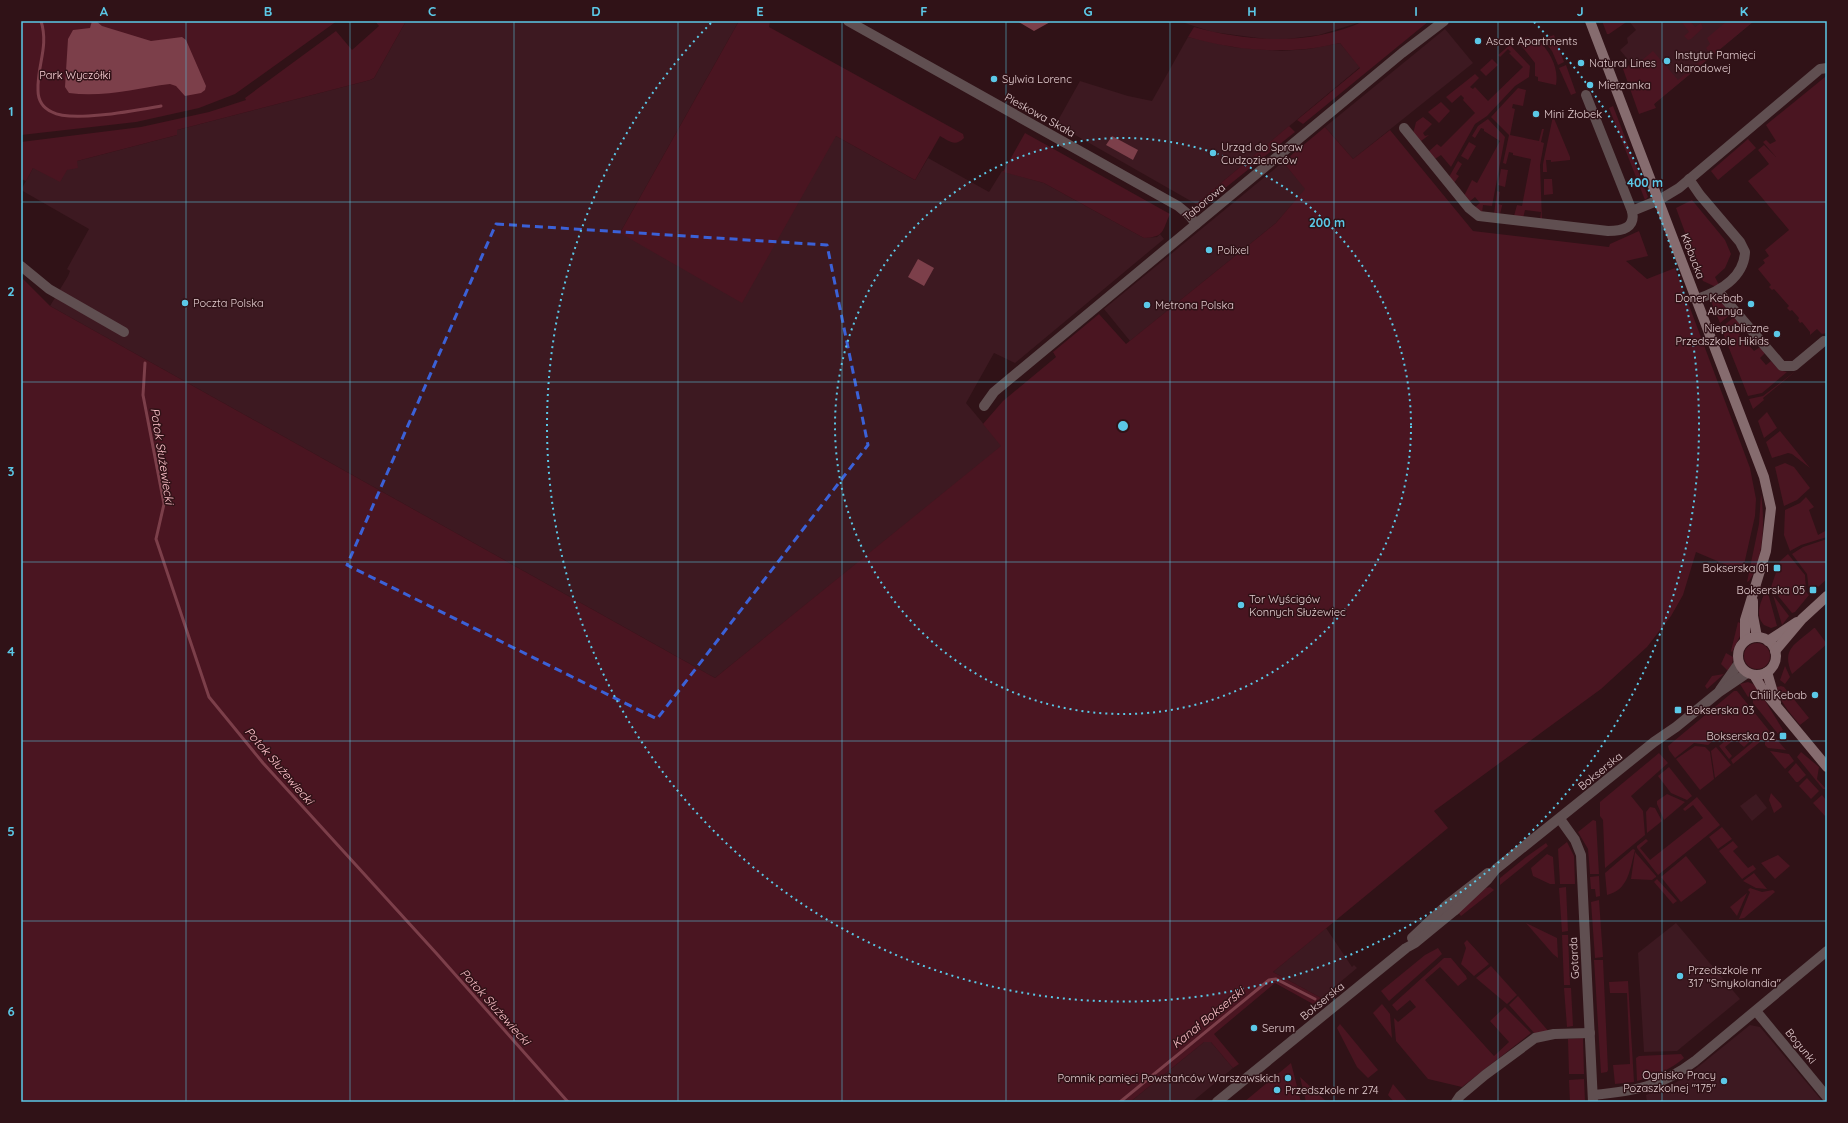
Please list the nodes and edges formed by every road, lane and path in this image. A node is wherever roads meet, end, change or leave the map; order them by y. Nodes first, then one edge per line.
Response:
1 (848, 21) edge
2 (1444, 21) edge
3 (1590, 21) edge
4 (1827, 68) edge
5 (1586, 95) dead end
6 (1404, 128) dead end
7 (1689, 179) junction
8 (1659, 200) junction
9 (1632, 211) junction
10 (1196, 224) junction
11 (21, 266) edge
12 (1718, 291) junction
13 (1697, 299) junction
14 (124, 332) dead end
15 (1824, 342) dead end
16 (984, 406) dead end
17 (1753, 595) junction
18 (1827, 596) edge
19 (1802, 619) junction
20 (1758, 637) junction
21 (1745, 641) junction
22 (1768, 641) junction
23 (1775, 651) junction
24 (1739, 663) junction
25 (1767, 672) junction
26 (1751, 674) junction
27 (1719, 692) junction
28 (1777, 706) junction
29 (1827, 767) edge
30 (1560, 819) junction
31 (1827, 951) edge
32 (1756, 1010) junction
33 (1590, 1033) junction
34 (1593, 1098) edge
35 (1827, 1098) edge
36 (1217, 1102) edge
37 (1456, 1102) edge

1 - 10 street, Pieskowa Skała
2 - 10 street, Taborowa
3 - 8 street, Kłobucka
4 - 7 street
5 - 9 street
6 - 9 street
7 - 8 street
7 - 12 street
8 - 9 street
8 - 13 street, Kłobucka
10 - 16 street, Taborowa
11 - 14 street
12 - 13 street
12 - 15 street
13 - 17 street, Kłobucka
17 - 20 street, Kłobucka
17 - 21 street, Kłobucka
18 - 19 street
19 - 22 street
19 - 23 street
20 - 21 street
20 - 22 street
21 - 24 street
22 - 23 street
23 - 25 street
24 - 26 street
24 - 27 street, Bokserska
25 - 26 street
25 - 28 street
26 - 27 street, Bokserska
26 - 28 street
27 - 30 street, Bokserska
28 - 29 street
30 - 33 street, Gotarda
30 - 36 street, Bokserska
31 - 32 street
32 - 34 street
32 - 35 street, Bogunki
33 - 34 street, Gotarda
33 - 37 street

